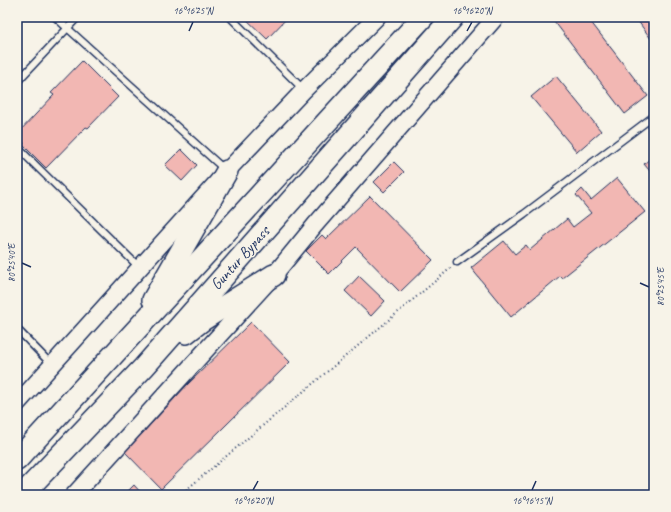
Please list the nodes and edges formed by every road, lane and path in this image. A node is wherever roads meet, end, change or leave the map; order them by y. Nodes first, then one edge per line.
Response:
1 (55, 17) edge
2 (78, 17) edge
3 (230, 17) edge
4 (377, 17) edge
5 (424, 17) edge
6 (453, 17) edge
7 (496, 17) edge
8 (68, 28) junction
9 (17, 82) edge
10 (304, 90) junction
11 (654, 116) edge
12 (17, 147) edge
13 (227, 171) junction
14 (457, 262) joint
15 (140, 268) junction
16 (274, 275) junction
17 (17, 329) edge
18 (131, 337) junction
19 (52, 365) junction
20 (144, 367) junction
21 (17, 404) edge
22 (17, 460) edge
23 (22, 495) edge
24 (74, 495) edge
25 (180, 495) edge

1 - 8 lane
2 - 8 lane
3 - 10 lane
4 - 10 street
5 - 18 highway, Guntur Bypass
6 - 20 highway, Guntur Bypass
7 - 16 street
8 - 9 lane
8 - 13 lane
10 - 13 street
11 - 14 lane
12 - 15 lane
13 - 15 street
13 - 18 highway
14 - 25 path
15 - 19 street
16 - 20 highway
16 - 24 street
17 - 19 lane
18 - 22 highway, Guntur Bypass
19 - 21 street
20 - 23 highway, Guntur Bypass

